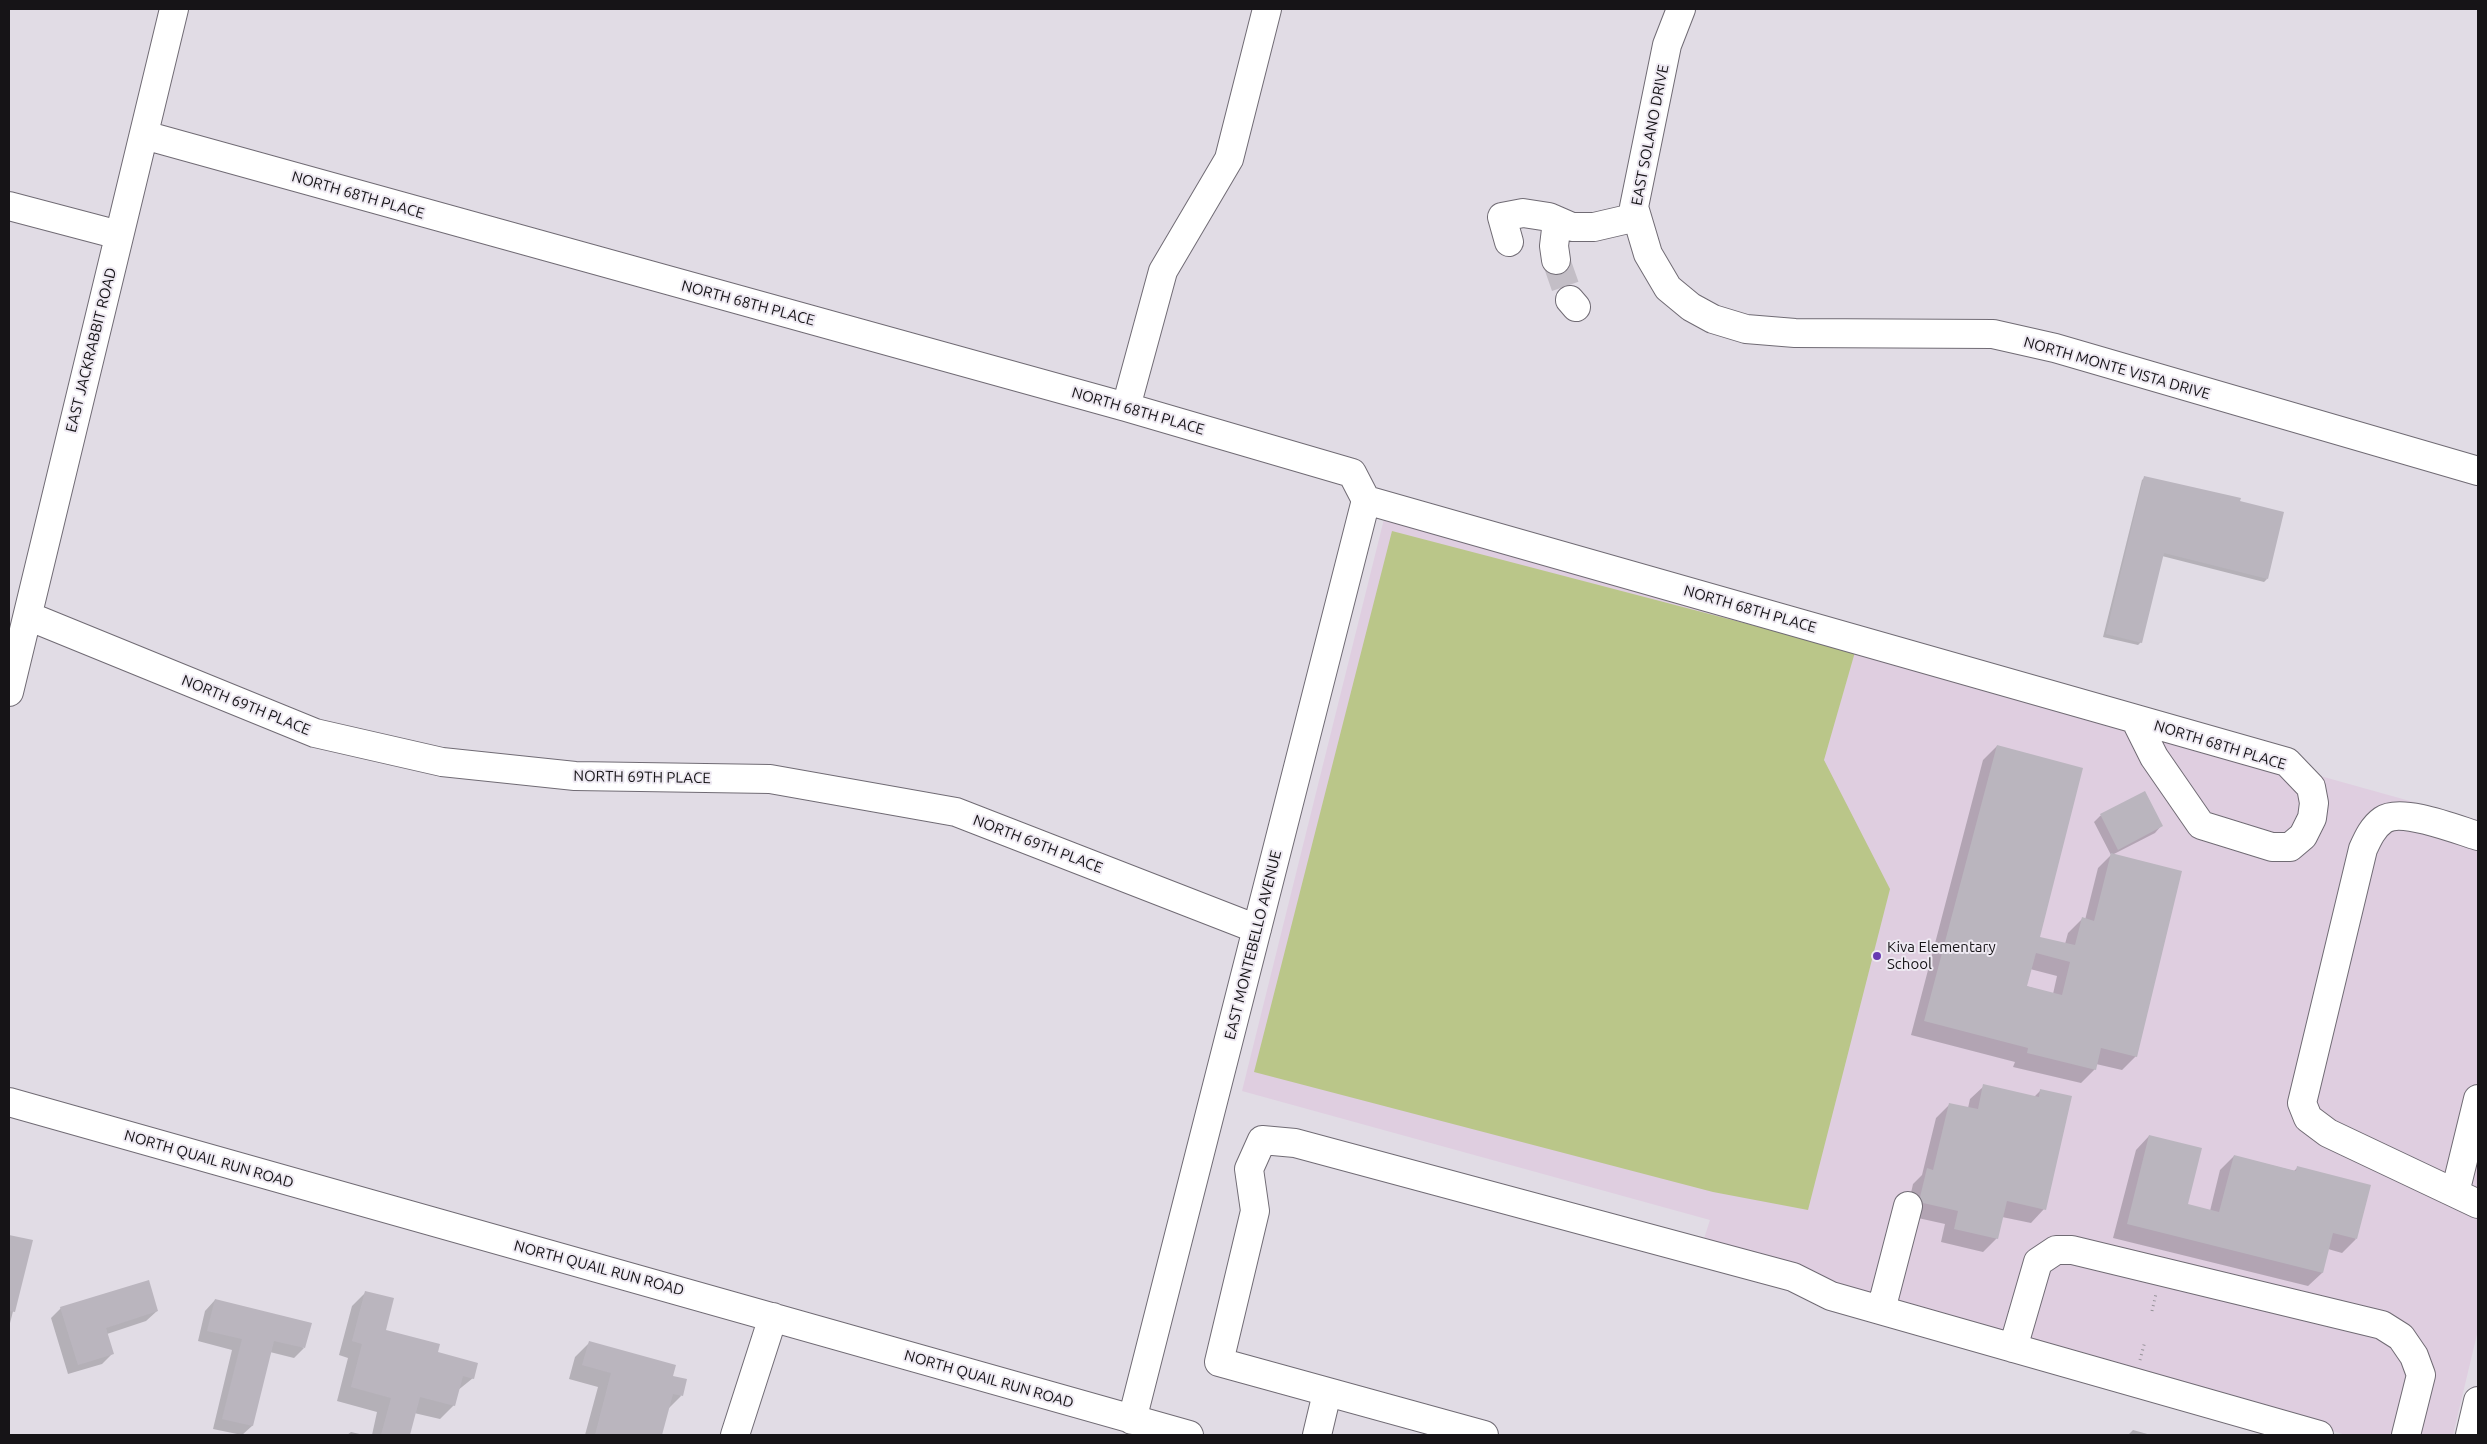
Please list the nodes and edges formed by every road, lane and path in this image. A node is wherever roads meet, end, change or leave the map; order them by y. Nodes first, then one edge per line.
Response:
1 (174, 9) edge
2 (1267, 9) edge
3 (1681, 9) edge
4 (144, 135) junction
5 (9, 206) edge
6 (1636, 218) junction
7 (1557, 221) junction
8 (119, 236) junction
9 (1509, 242) dead end
10 (1556, 260) tunnel mouth
11 (1746, 329) joint
12 (1126, 407) junction
13 (2478, 472) edge
14 (1366, 500) junction
15 (28, 616) junction
16 (9, 692) edge
17 (2135, 719) junction
18 (2478, 836) edge
19 (1257, 929) junction
20 (2478, 1099) edge
21 (9, 1102) edge
22 (2467, 1199) edge
23 (1908, 1206) dead end
24 (2158, 1285) dead end
25 (1881, 1310) junction
26 (2152, 1310) dead end
27 (773, 1317) junction
28 (2145, 1341) dead end
29 (2013, 1348) junction
30 (2138, 1368) dead end
31 (1327, 1393) junction
32 (2478, 1401) edge
33 (1132, 1420) junction
34 (735, 1435) edge
35 (1190, 1435) edge
36 (1317, 1435) edge
37 (1484, 1435) edge
38 (2319, 1435) edge
39 (2406, 1435) edge
40 (2470, 1435) edge

1 - 4 street, EAST JACKRABBIT ROAD
2 - 12 street
3 - 6 street, EAST SOLANO DRIVE
4 - 8 street, EAST JACKRABBIT ROAD
4 - 12 street, NORTH 68TH PLACE
5 - 8 street
6 - 7 street
6 - 11 street, EAST SOLANO DRIVE
7 - 9 street
7 - 10 street
8 - 15 street, EAST JACKRABBIT ROAD
11 - 13 street, NORTH MONTE VISTA DRIVE
12 - 14 street, NORTH 68TH PLACE
14 - 17 street, NORTH 68TH PLACE
14 - 19 street, EAST MONTEBELLO AVENUE
15 - 16 street, EAST JACKRABBIT ROAD
15 - 19 street, NORTH 69TH PLACE
17 - 17 street, NORTH 68TH PLACE
18 - 22 street
19 - 33 street, EAST MONTEBELLO AVENUE
20 - 22 street
21 - 27 street, NORTH QUAIL RUN ROAD
23 - 25 street
24 - 26 path
25 - 29 street
25 - 31 street
27 - 33 street, NORTH QUAIL RUN ROAD
27 - 34 street
28 - 30 path
29 - 38 street
29 - 39 street
31 - 36 street
31 - 37 street
32 - 40 street
33 - 35 street, NORTH QUAIL RUN ROAD

